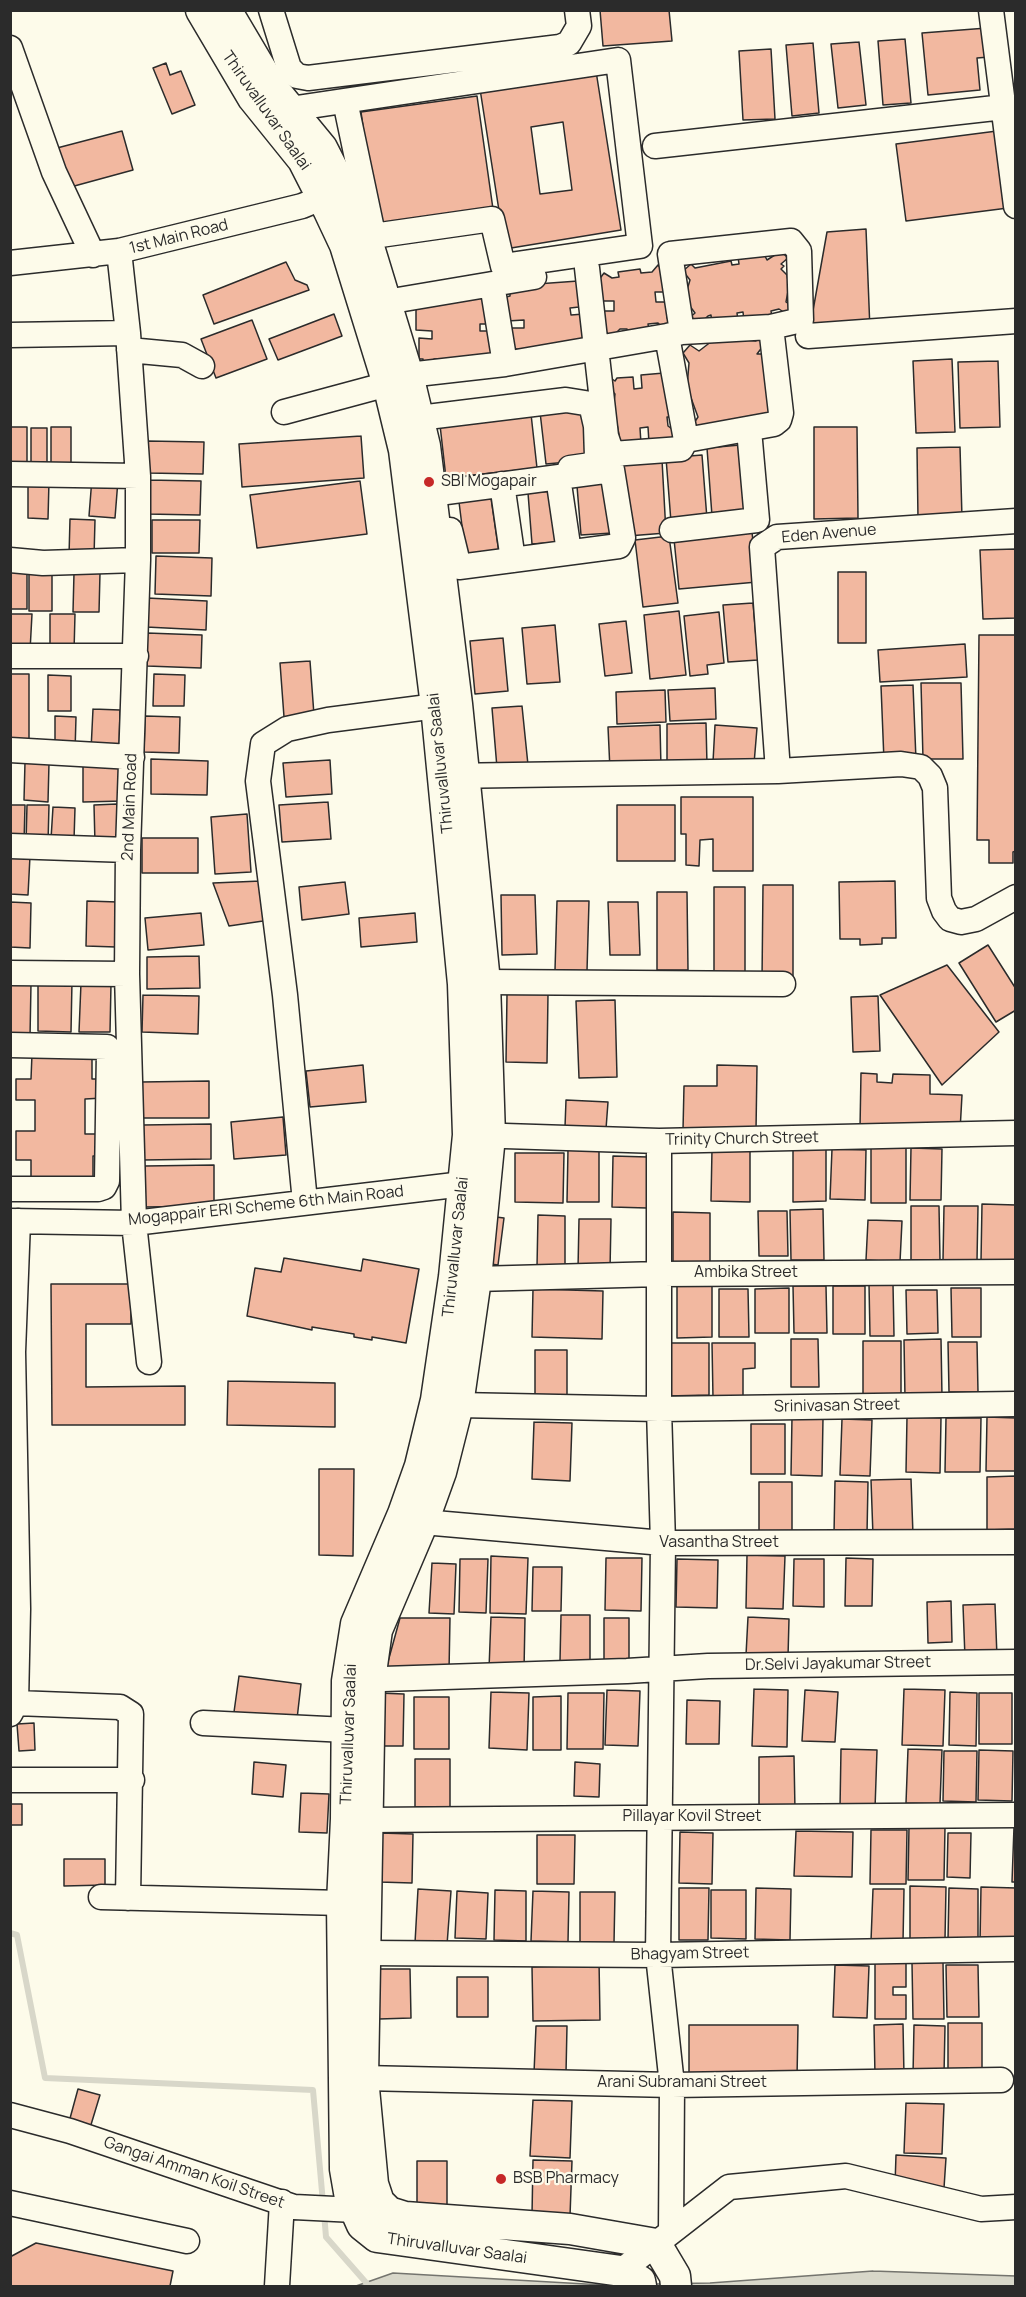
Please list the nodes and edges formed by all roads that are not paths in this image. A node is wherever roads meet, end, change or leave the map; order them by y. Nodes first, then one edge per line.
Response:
1 (271, 10) edge
2 (578, 10) edge
3 (992, 10) edge
4 (224, 11) edge
5 (10, 48) edge
6 (345, 101) junction
7 (1004, 107) junction
8 (290, 109) junction
9 (655, 146) dead end
10 (332, 193) junction
11 (1016, 206) edge
12 (370, 237) junction
13 (119, 252) junction
14 (670, 254) junction
15 (93, 255) junction
16 (10, 263) edge
17 (587, 268) junction
18 (492, 284) junction
19 (386, 302) junction
20 (1016, 321) edge
21 (771, 327) junction
22 (674, 334) junction
23 (10, 335) edge
24 (808, 336) dead end
25 (129, 341) junction
26 (596, 349) junction
27 (505, 364) junction
28 (202, 366) dead end
29 (398, 380) junction
30 (284, 412) dead end
31 (418, 418) junction
32 (686, 441) junction
33 (750, 441) dead end
34 (10, 474) edge
35 (138, 476) junction
36 (558, 477) junction
37 (502, 484) junction
38 (430, 489) junction
39 (757, 520) junction
40 (1016, 521) edge
41 (672, 530) dead end
42 (435, 532) junction
43 (762, 547) junction
44 (570, 552) junction
45 (627, 556) dead end
46 (10, 560) edge
47 (138, 560) junction
48 (513, 560) junction
49 (441, 578) junction
50 (10, 656) edge
51 (136, 656) junction
52 (446, 705) junction
53 (10, 750) edge
54 (132, 757) junction
55 (778, 771) junction
56 (453, 775) junction
57 (10, 846) edge
58 (128, 850) junction
59 (1016, 897) edge
60 (10, 973) edge
61 (128, 974) junction
62 (485, 982) junction
63 (783, 984) dead end
64 (10, 1045) edge
65 (1016, 1133) edge
66 (479, 1135) junction
67 (659, 1141) junction
68 (474, 1183) junction
69 (10, 1189) edge
70 (304, 1202) junction
71 (14, 1221) edge
72 (134, 1223) junction
73 (1016, 1272) edge
74 (660, 1274) junction
75 (476, 1279) junction
76 (148, 1362) dead end
77 (1016, 1404) edge
78 (458, 1405) junction
79 (659, 1409) junction
80 (12, 1412) edge
81 (13, 1509) edge
82 (423, 1522) junction
83 (1016, 1542) edge
84 (663, 1544) junction
85 (14, 1609) edge
86 (1016, 1662) edge
87 (661, 1669) junction
88 (359, 1680) junction
89 (14, 1708) edge
90 (203, 1723) dead end
91 (347, 1730) junction
92 (10, 1780) edge
93 (132, 1780) junction
94 (1016, 1815) edge
95 (658, 1817) junction
96 (368, 1820) junction
97 (101, 1897) dead end
98 (129, 1898) junction
99 (342, 1904) junction
100 (1016, 1949) edge
101 (365, 1953) junction
102 (658, 1955) junction
103 (363, 2078) junction
104 (1001, 2080) dead end
105 (672, 2085) junction
106 (10, 2115) edge
107 (10, 2203) edge
108 (288, 2205) junction
109 (1016, 2207) edge
110 (355, 2208) junction
111 (664, 2238) junction
112 (188, 2241) dead end
113 (634, 2280) edge
114 (676, 2281) edge
115 (277, 2286) edge

1 - 2 street
3 - 7 street
4 - 8 main road, Thiruvalluvar Saalai
4 - 10 main road, Thiruvalluvar Saalai
5 - 15 street
6 - 8 street
6 - 12 street
6 - 12 street
7 - 9 street
7 - 11 street
8 - 10 main road, Thiruvalluvar Saalai
10 - 12 main road, Thiruvalluvar Saalai
10 - 13 street, 1st Main Road
10 - 29 main road, Thiruvalluvar Saalai
12 - 19 main road, Thiruvalluvar Saalai
13 - 15 street, 1st Main Road
13 - 25 street, 2nd Main Road
14 - 17 street
14 - 21 street
14 - 22 street
15 - 16 street, 1st Main Road
17 - 18 street
17 - 26 street
18 - 19 street
18 - 27 street
19 - 29 main road, Thiruvalluvar Saalai
20 - 24 street
21 - 22 street
21 - 32 street
22 - 26 street
22 - 32 street
23 - 25 street
25 - 28 street
25 - 35 street, 2nd Main Road
26 - 27 street
26 - 32 street
27 - 29 street
29 - 30 street
29 - 31 main road, Thiruvalluvar Saalai
29 - 52 main road, Thiruvalluvar Saalai
31 - 38 main road, Thiruvalluvar Saalai
31 - 38 street
33 - 39 street
34 - 35 street
35 - 47 street, 2nd Main Road
36 - 37 street
36 - 44 street
36 - 44 street
37 - 38 street
37 - 48 street
38 - 42 main road, Thiruvalluvar Saalai
39 - 41 street
39 - 43 street
40 - 43 street, Eden Avenue
42 - 48 street
42 - 49 main road, Thiruvalluvar Saalai
43 - 55 street, Eden Avenue
44 - 48 street
45 - 49 street
46 - 47 street
47 - 51 street, 2nd Main Road
49 - 52 main road, Thiruvalluvar Saalai
50 - 51 street
51 - 54 street, 2nd Main Road
52 - 56 main road, Thiruvalluvar Saalai
52 - 70 street
53 - 54 street
54 - 58 street, 2nd Main Road
55 - 56 street
55 - 59 street
56 - 62 main road, Thiruvalluvar Saalai
56 - 66 main road, Thiruvalluvar Saalai
57 - 58 street
58 - 61 street, 2nd Main Road
60 - 61 street
61 - 72 street, 2nd Main Road
62 - 63 street
62 - 66 main road, Thiruvalluvar Saalai
64 - 69 street
65 - 67 street, Trinity Church Street
66 - 67 street, Trinity Church Street
66 - 68 main road, Thiruvalluvar Saalai
67 - 74 street
68 - 70 street, Mogappair ERI Scheme 6th Main Road
68 - 75 main road, Thiruvalluvar Saalai
68 - 88 main road, Thiruvalluvar Saalai
70 - 72 street, Mogappair ERI Scheme 6th Main Road
71 - 72 street, Mogappair ERI Scheme 6th Main Road
71 - 80 street
72 - 76 street, 2nd Main Road
73 - 74 street, Ambika Street
74 - 75 street, Ambika Street
74 - 79 street
75 - 78 main road, Thiruvalluvar Saalai
77 - 79 street, Srinivasan Street
78 - 79 street, Srinivasan Street
78 - 82 main road, Thiruvalluvar Saalai
79 - 84 street
80 - 81 street
81 - 85 street
82 - 84 street, Vasantha Street
82 - 88 main road, Thiruvalluvar Saalai
83 - 84 street, Vasantha Street
84 - 87 street
85 - 89 street
86 - 87 street, Dr.Selvi Jayakumar Street
87 - 88 street, Dr.Selvi Jayakumar Street
87 - 95 street
88 - 91 main road, Thiruvalluvar Saalai
88 - 96 main road, Thiruvalluvar Saalai
89 - 93 street
90 - 91 street
91 - 99 main road, Thiruvalluvar Saalai
92 - 93 street
93 - 98 street
94 - 95 street, Pillayar Kovil Street
95 - 96 street, Pillayar Kovil Street
95 - 102 street
96 - 101 main road, Thiruvalluvar Saalai
97 - 98 street
98 - 99 street
99 - 110 main road, Thiruvalluvar Saalai
100 - 102 street, Bhagyam Street
101 - 102 street, Bhagyam Street
101 - 103 main road, Thiruvalluvar Saalai
102 - 105 street
103 - 105 street, Arani Subramani Street
103 - 110 main road, Thiruvalluvar Saalai
104 - 105 street, Arani Subramani Street
105 - 111 street
106 - 108 street, Gangai Amman Koil Street
107 - 112 street
108 - 110 street, Gangai Amman Koil Street
108 - 115 street
109 - 111 street
110 - 111 main road
110 - 113 main road, Thiruvalluvar Saalai
111 - 113 street
111 - 114 main road

